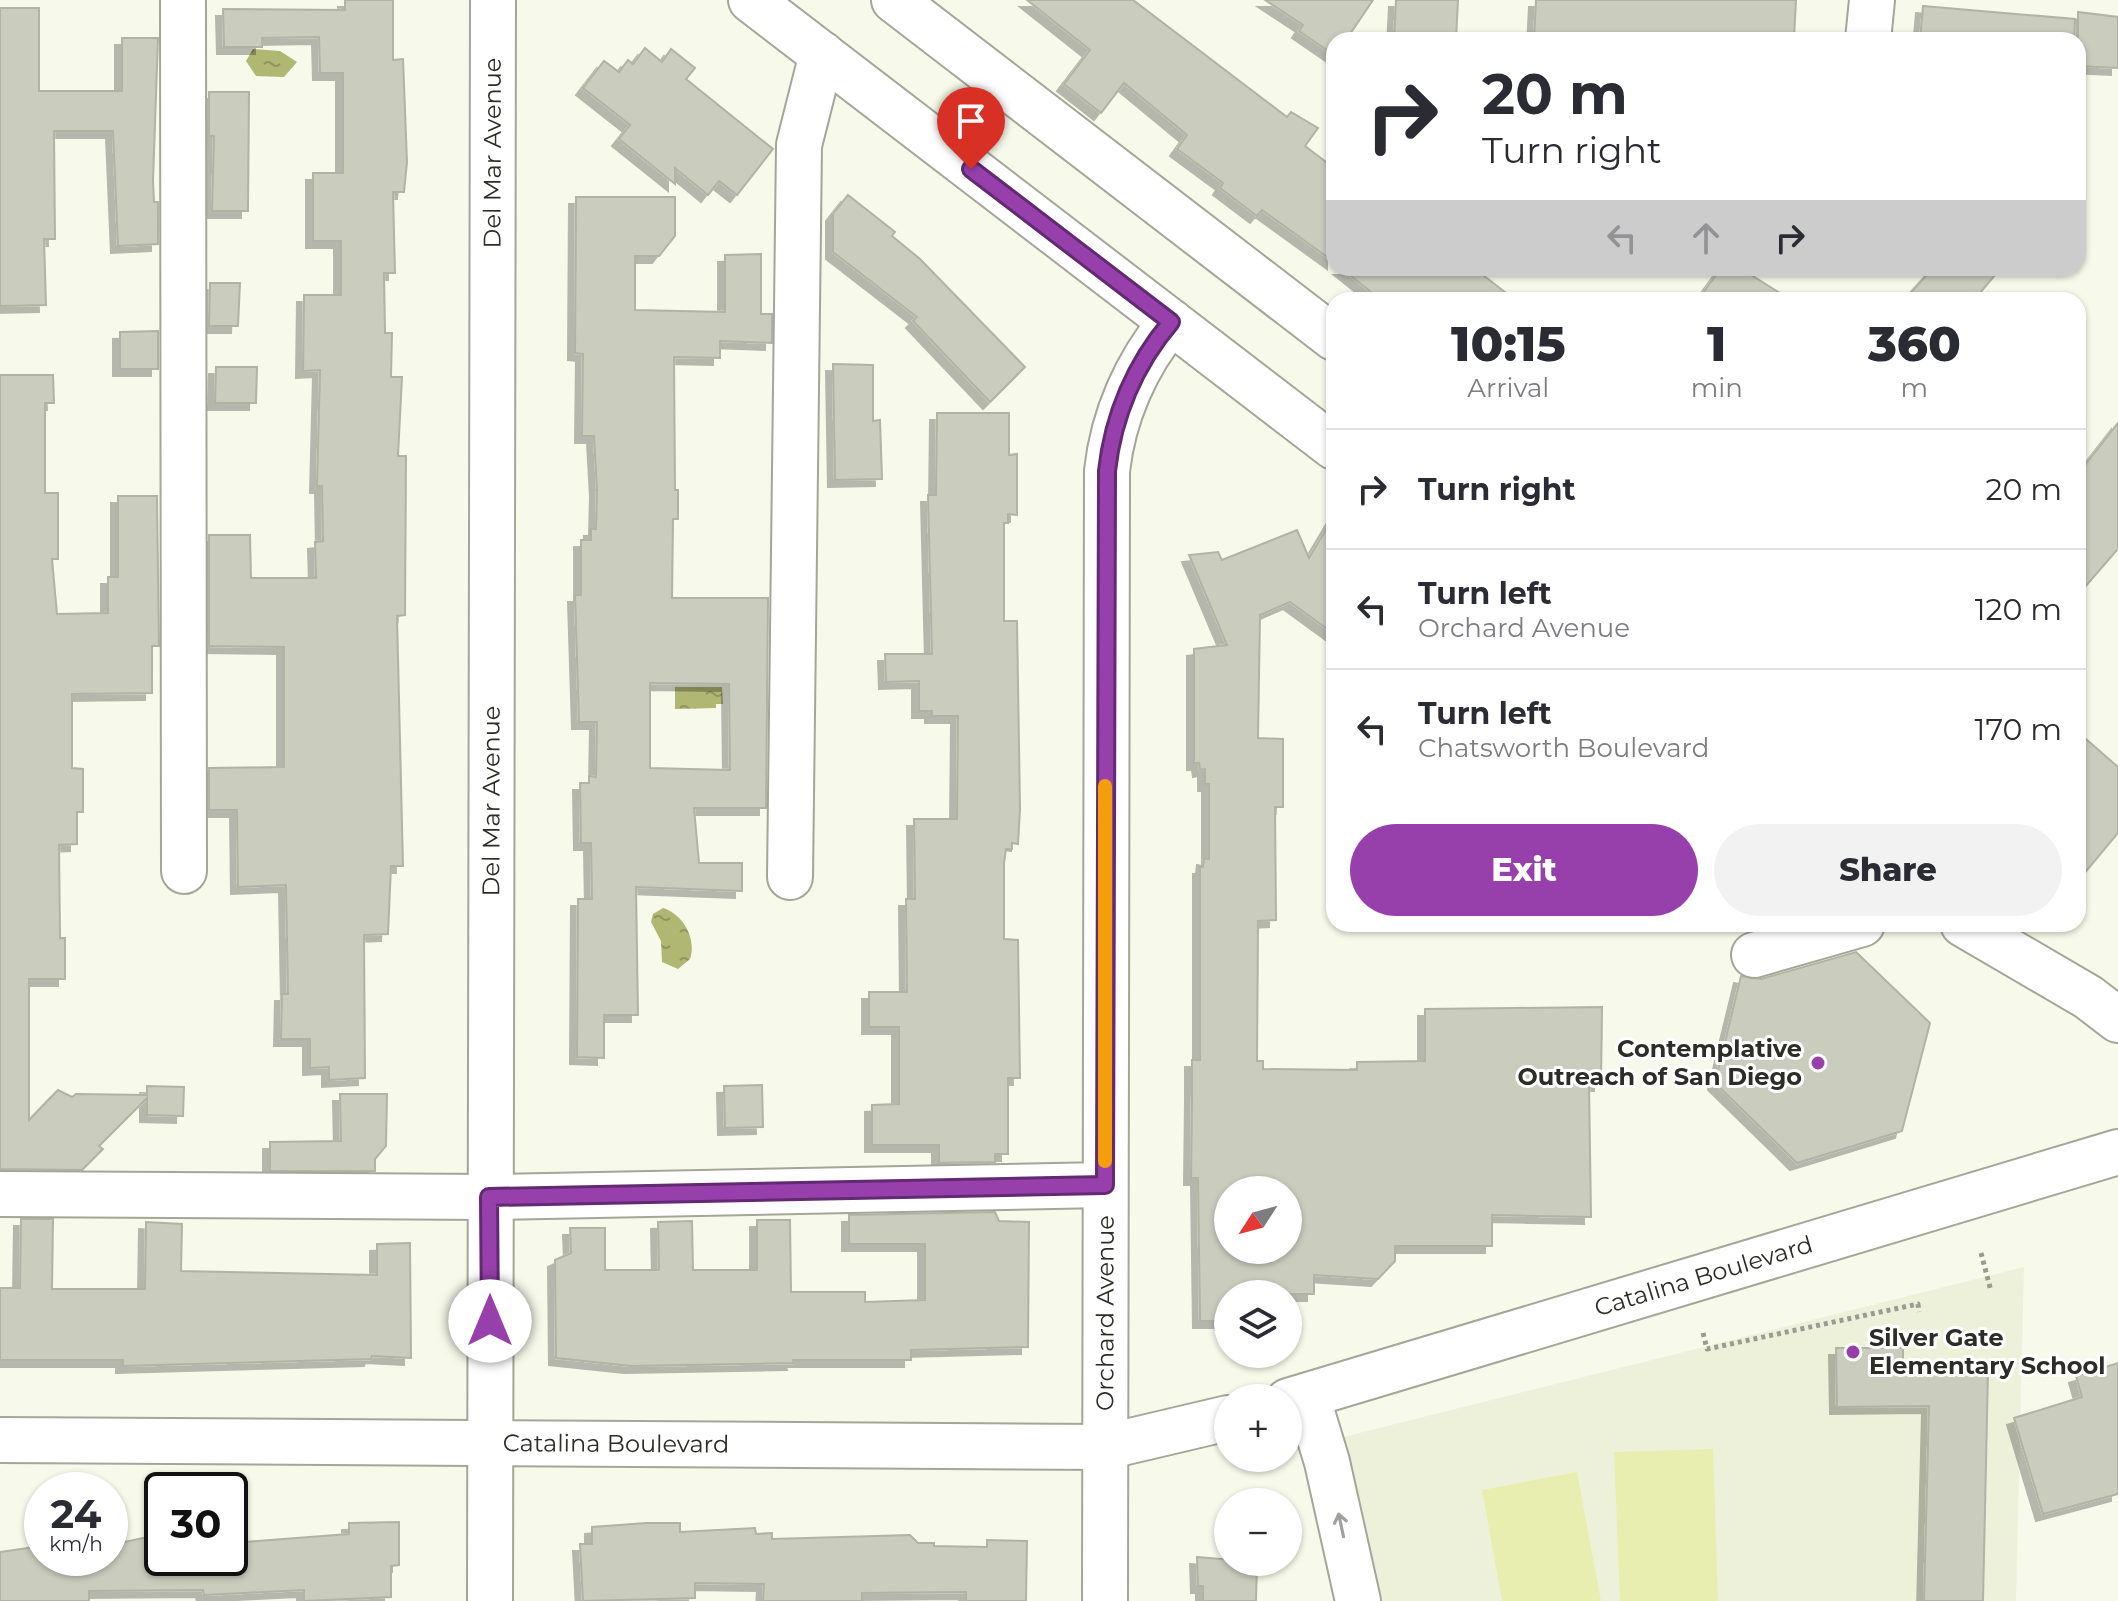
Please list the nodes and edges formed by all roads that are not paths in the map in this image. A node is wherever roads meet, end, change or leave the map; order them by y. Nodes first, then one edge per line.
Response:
1 (183, 0) edge
2 (493, 0) edge
3 (751, 0) edge
4 (894, 0) edge
5 (1872, 0) edge
6 (1869, 32) edge
7 (822, 54) junction
8 (1171, 322) junction
9 (1326, 332) edge
10 (1326, 441) edge
11 (184, 871) dead end
12 (790, 877) dead end
13 (1834, 932) edge
14 (1977, 932) edge
15 (1754, 955) dead end
16 (2118, 1020) edge
17 (2118, 1152) edge
18 (1105, 1185) junction
19 (0, 1194) edge
20 (489, 1197) junction
21 (1302, 1397) edge
22 (1302, 1409) edge
23 (1214, 1421) edge
24 (0, 1440) edge
25 (490, 1441) junction
26 (1105, 1447) junction
27 (490, 1601) edge
28 (1105, 1601) edge
29 (1358, 1601) edge

1 - 11 street
2 - 20 street, Del Mar Avenue
3 - 7 street
4 - 9 street
5 - 6 street
7 - 8 street
7 - 12 street
8 - 10 street
8 - 18 street, Orchard Avenue
13 - 15 street
14 - 16 street
17 - 21 street, Catalina Boulevard
18 - 20 street
18 - 26 street, Orchard Avenue
19 - 20 street
20 - 25 street, Del Mar Avenue
29 -> 22 street
23 - 26 street, Catalina Boulevard
24 - 25 street, Catalina Boulevard
25 - 26 street, Catalina Boulevard
25 - 27 street, Del Mar Avenue
26 - 28 street, Orchard Avenue

